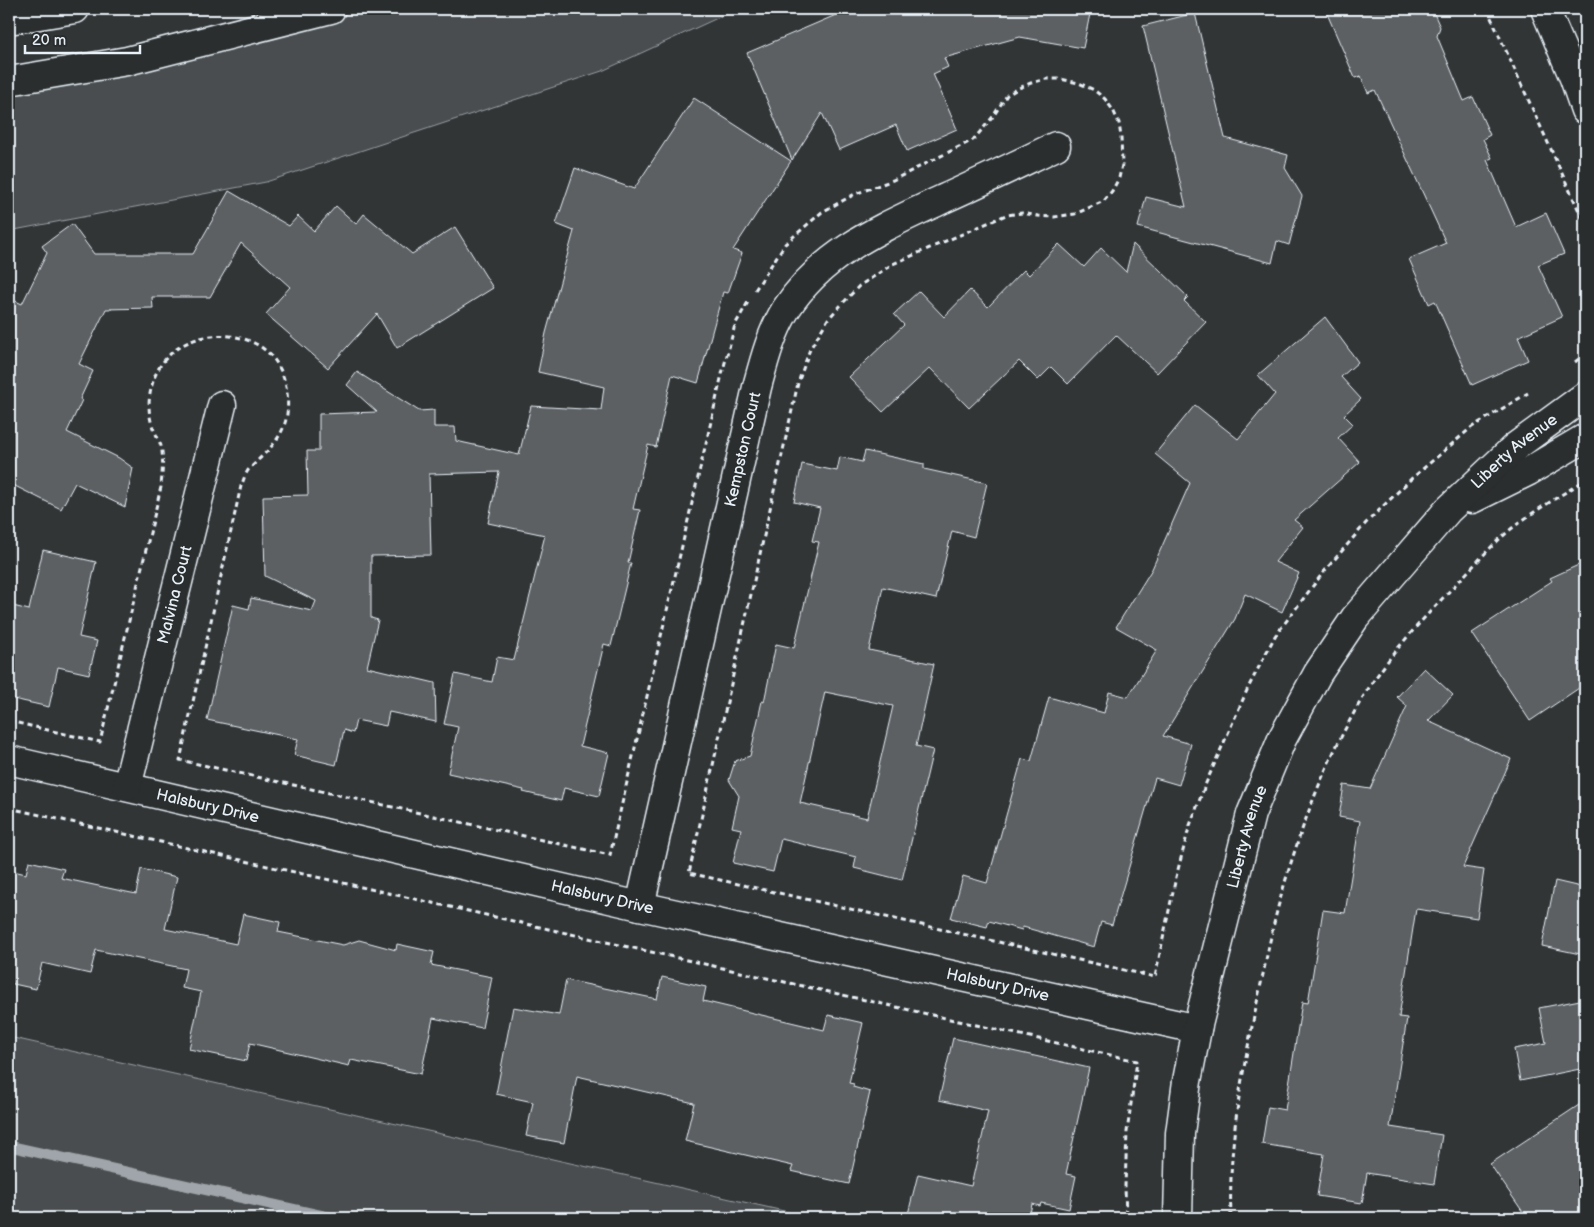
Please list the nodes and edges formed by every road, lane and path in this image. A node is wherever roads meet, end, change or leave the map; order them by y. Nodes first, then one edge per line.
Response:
1 (75, 9) edge
2 (331, 9) edge
3 (1487, 9) edge
4 (1545, 9) edge
5 (9, 20) edge
6 (9, 81) edge
7 (1580, 87) edge
8 (1585, 110) edge
9 (1056, 146) dead end
10 (1585, 224) edge
11 (1585, 396) edge
12 (222, 404) dead end
13 (1585, 438) edge
14 (1585, 480) edge
15 (1448, 510) junction
16 (9, 720) edge
17 (100, 742) dead end
18 (9, 760) edge
19 (180, 760) dead end
20 (127, 787) junction
21 (9, 808) edge
22 (640, 906) junction
23 (1154, 977) dead end
24 (1197, 1029) junction
25 (1126, 1218) edge
26 (1178, 1218) edge
27 (1231, 1218) edge

1 - 5 street
2 - 6 street
3 - 10 path
4 - 7 street
7 - 8 street
9 - 22 street, Kempston Court
11 - 15 street, Liberty Avenue
12 - 20 street, Malvina Court
13 - 15 street, Liberty Avenue
14 - 27 path
15 - 24 street, Liberty Avenue
16 - 17 path
18 - 20 street, Halsbury Drive
19 - 23 path
20 - 22 street, Halsbury Drive
21 - 25 path
22 - 24 street, Halsbury Drive
24 - 26 street, Liberty Avenue

